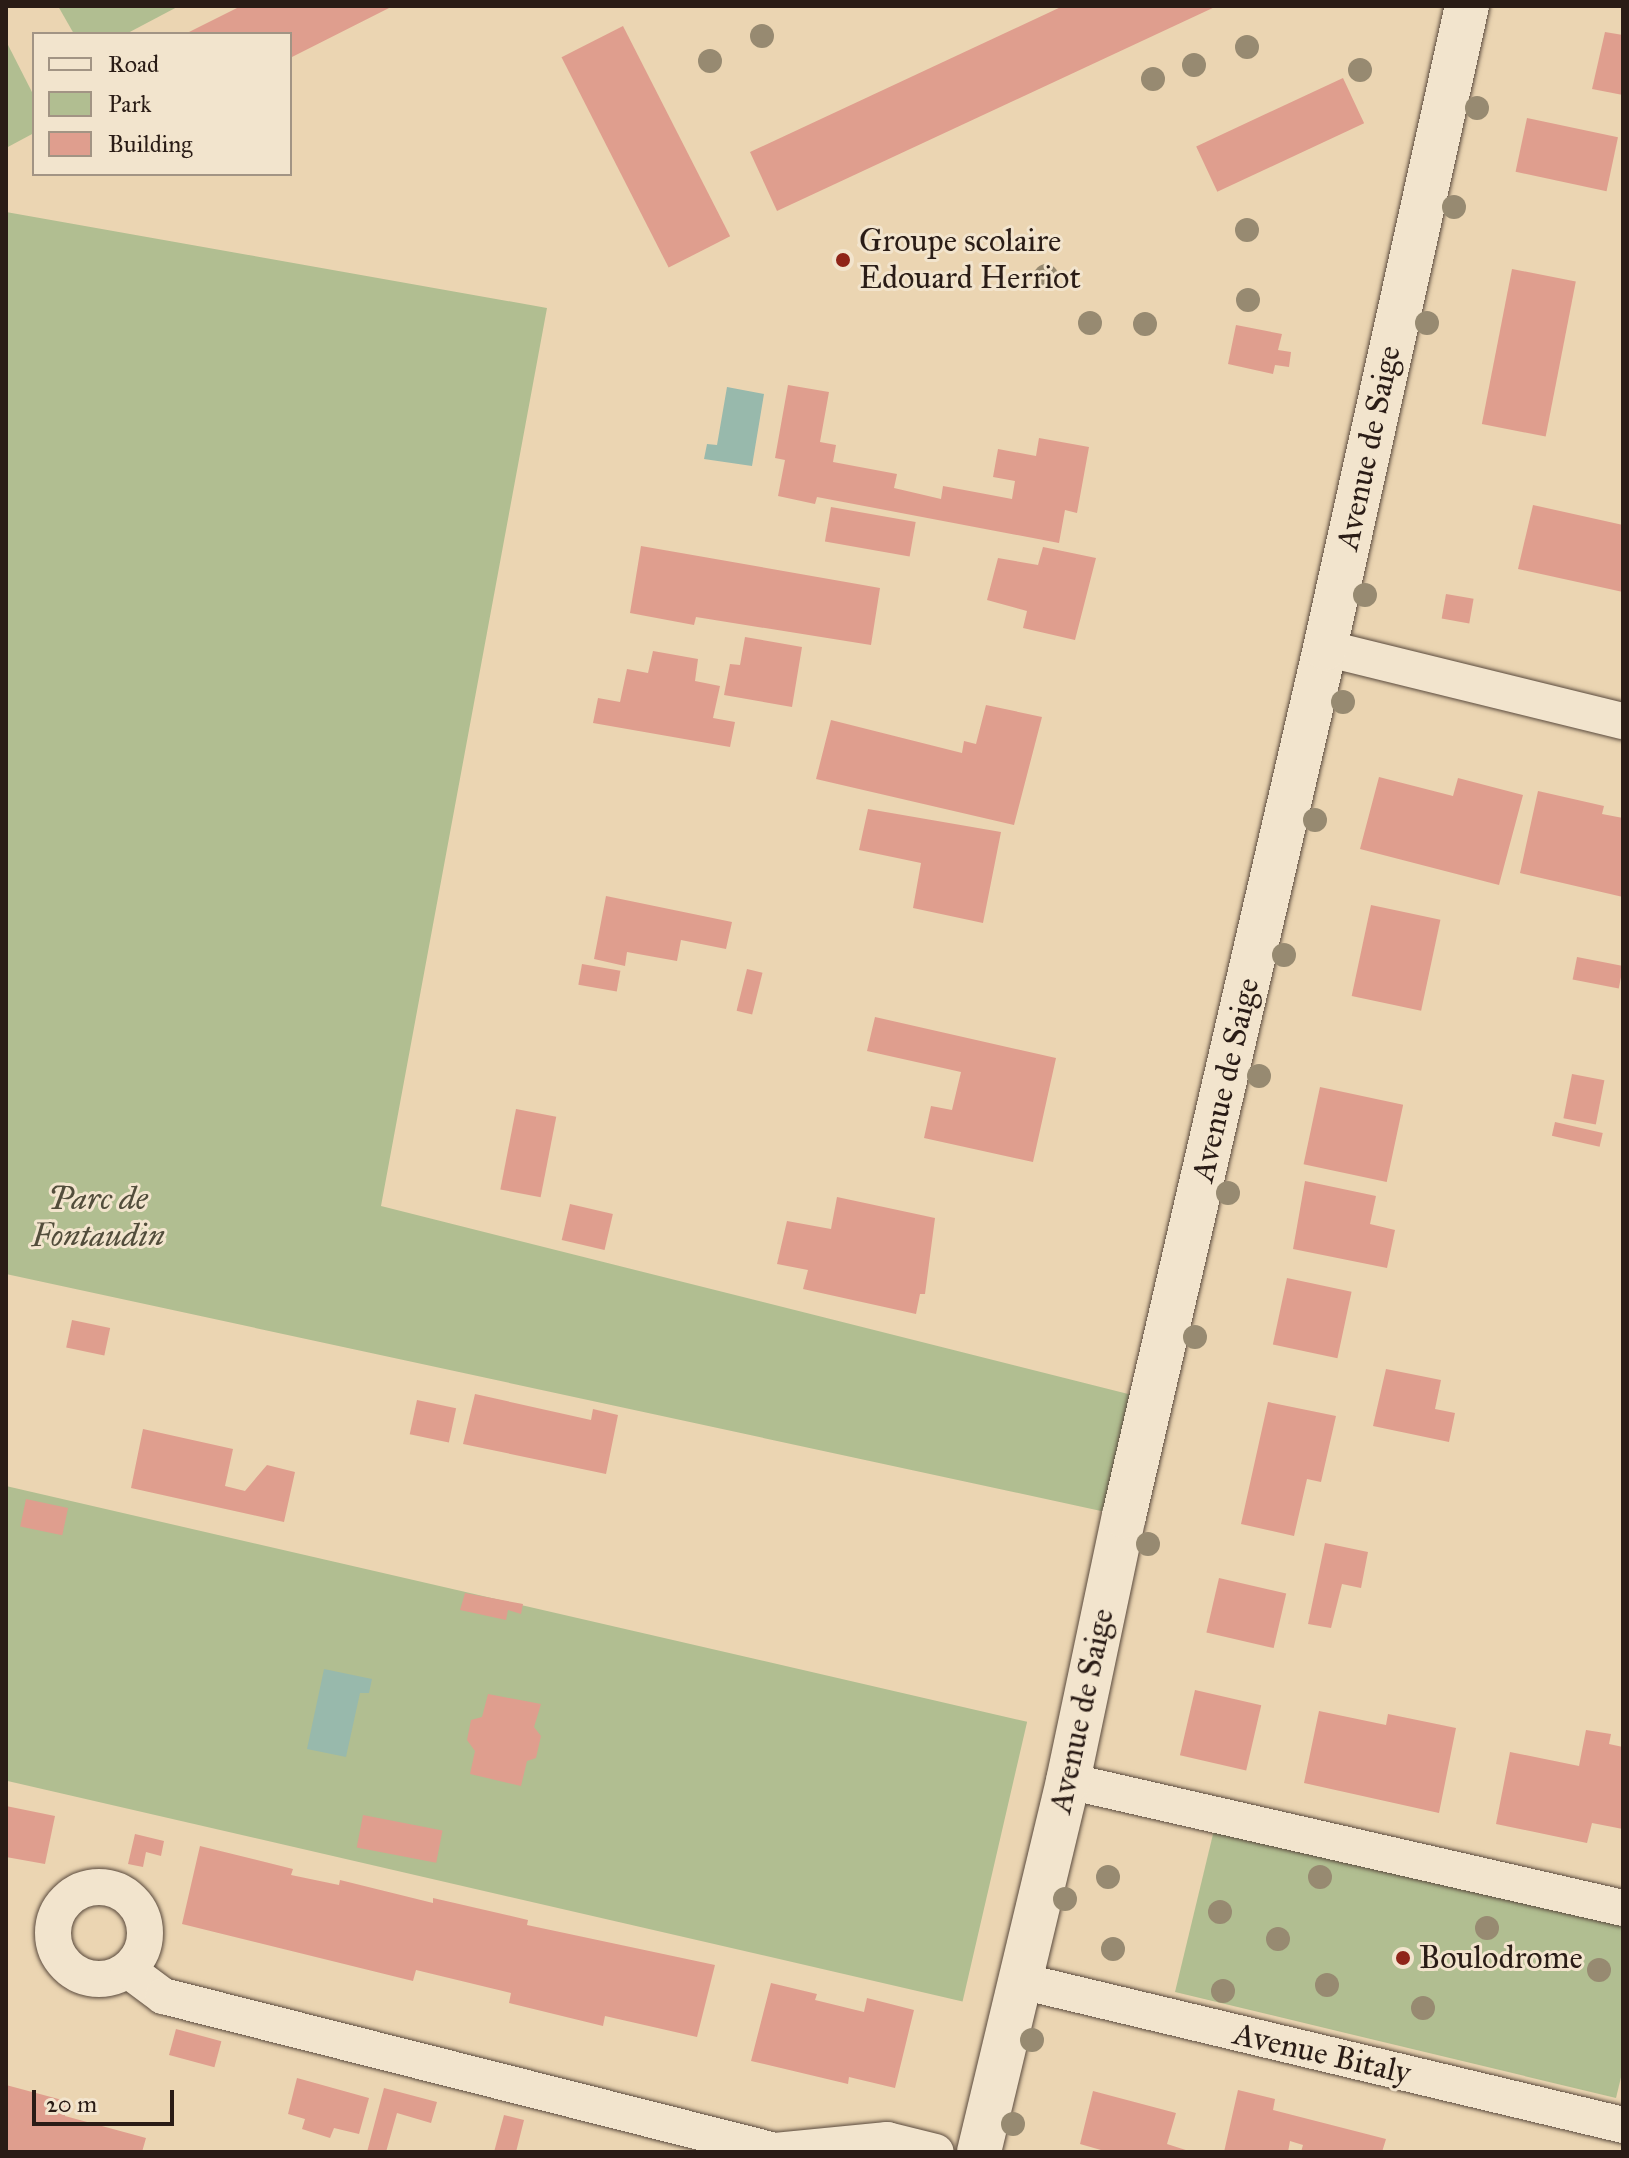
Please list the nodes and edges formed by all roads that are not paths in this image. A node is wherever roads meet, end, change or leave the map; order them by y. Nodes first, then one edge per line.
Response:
1 (1467, 6) edge
2 (1325, 648) junction
3 (1623, 721) edge
4 (1068, 1781) junction
5 (1623, 1908) edge
6 (128, 1970) dead end
7 (1021, 1981) junction
8 (1623, 2125) edge
9 (936, 2152) edge
10 (979, 2152) edge

1 - 2 street, Avenue de Saige
2 - 3 street
2 - 4 street, Avenue de Saige
4 - 5 street
4 - 7 street, Avenue de Saige
6 - 9 street
7 - 8 street, Avenue Bitaly
7 - 10 street, Avenue de Saige

